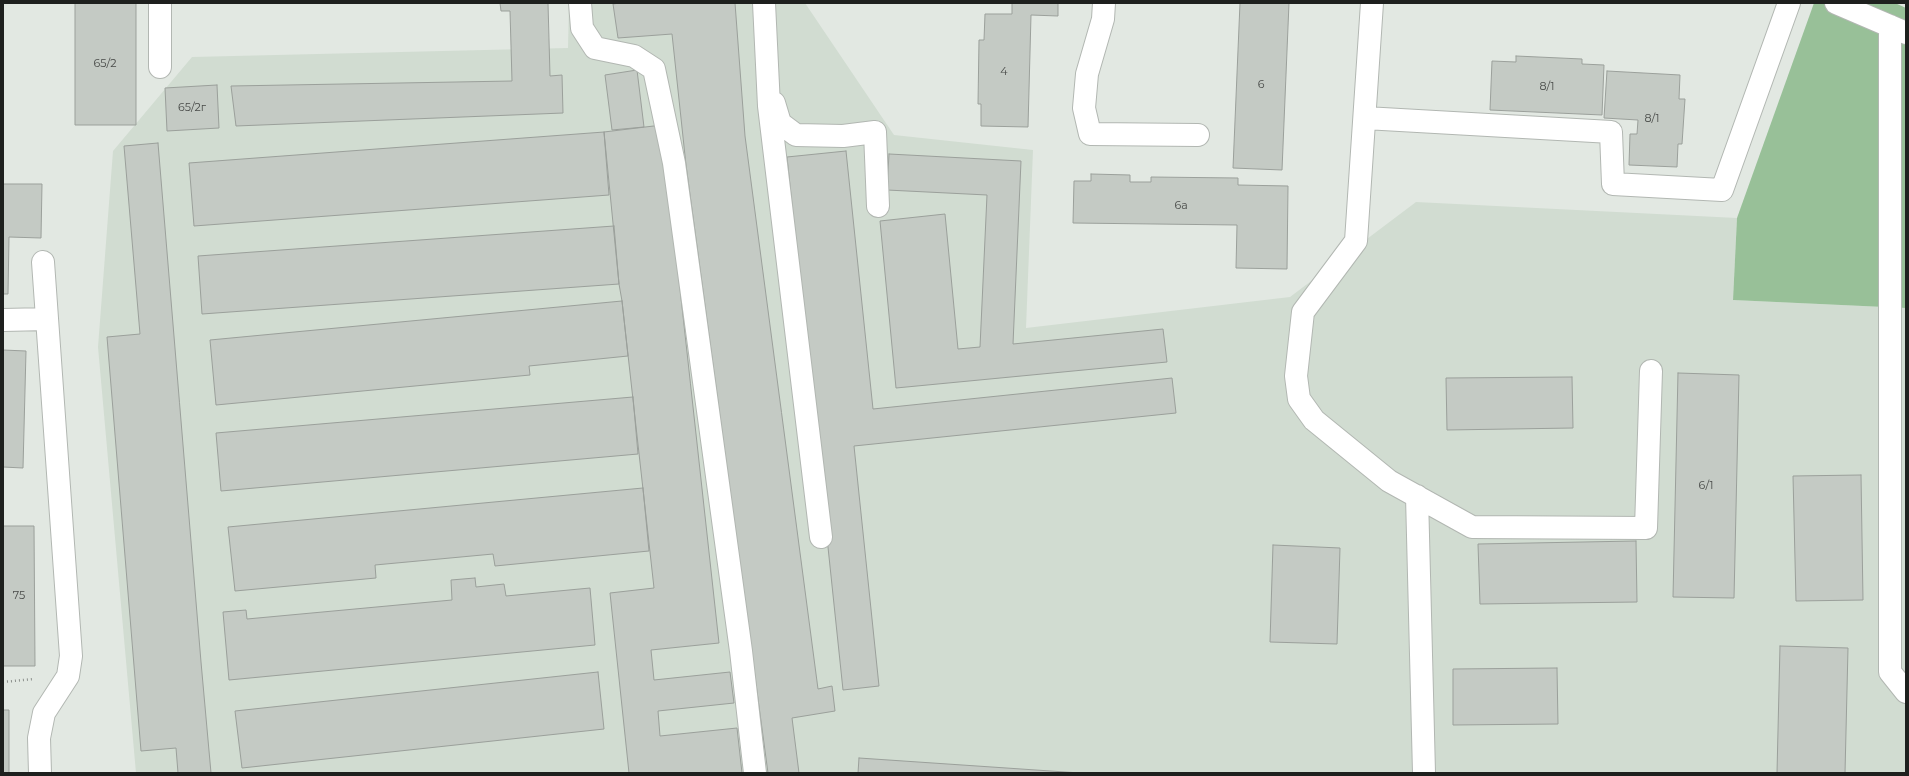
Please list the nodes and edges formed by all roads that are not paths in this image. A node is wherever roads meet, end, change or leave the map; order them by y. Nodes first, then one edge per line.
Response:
1 (160, 3) edge
2 (580, 3) edge
3 (764, 3) edge
4 (1104, 3) edge
5 (1372, 3) edge
6 (1789, 3) edge
7 (1836, 3) edge
8 (1898, 30) edge
9 (160, 66) dead end
10 (768, 85) junction
11 (1365, 118) junction
12 (1198, 135) dead end
13 (878, 206) dead end
14 (43, 262) dead end
15 (47, 319) junction
16 (3, 320) edge
17 (1651, 371) dead end
18 (1417, 496) junction
19 (821, 537) dead end
20 (1906, 692) edge
21 (40, 773) edge
22 (755, 773) edge
23 (1424, 773) edge

1 - 9 street
2 - 22 street
3 - 10 street
4 - 12 street
5 - 11 street
6 - 11 street
7 - 8 street
8 - 20 street
10 - 13 street
10 - 19 street
11 - 18 street
14 - 15 street
15 - 16 street
15 - 21 street
17 - 18 street
18 - 23 street

